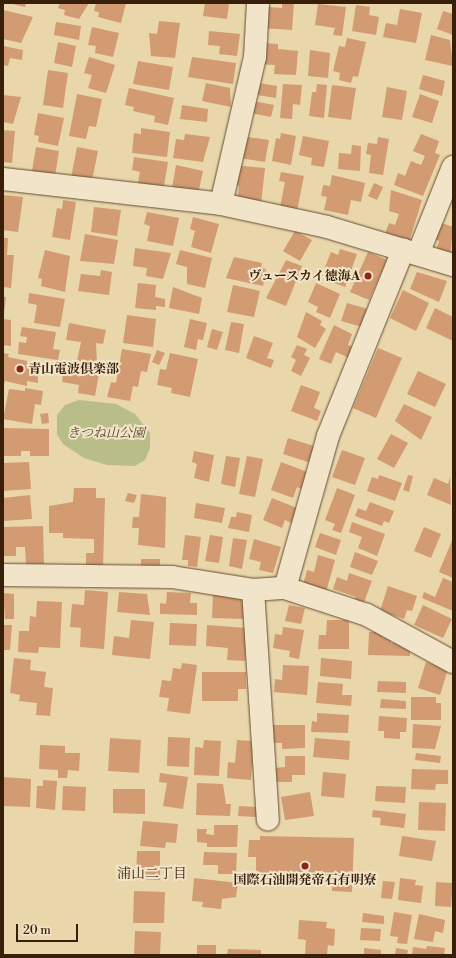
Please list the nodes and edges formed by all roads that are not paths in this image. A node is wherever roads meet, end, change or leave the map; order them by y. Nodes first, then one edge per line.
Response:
1 (258, 3) edge
2 (453, 167) edge
3 (3, 179) edge
4 (221, 204) junction
5 (411, 252) junction
6 (453, 265) edge
7 (3, 575) edge
8 (285, 588) junction
9 (253, 590) junction
10 (453, 662) edge
11 (268, 820) dead end

1 - 4 street
2 - 5 street
3 - 4 street
4 - 5 street
5 - 6 street
5 - 8 street
7 - 9 street
8 - 9 street
8 - 10 street
9 - 11 street

